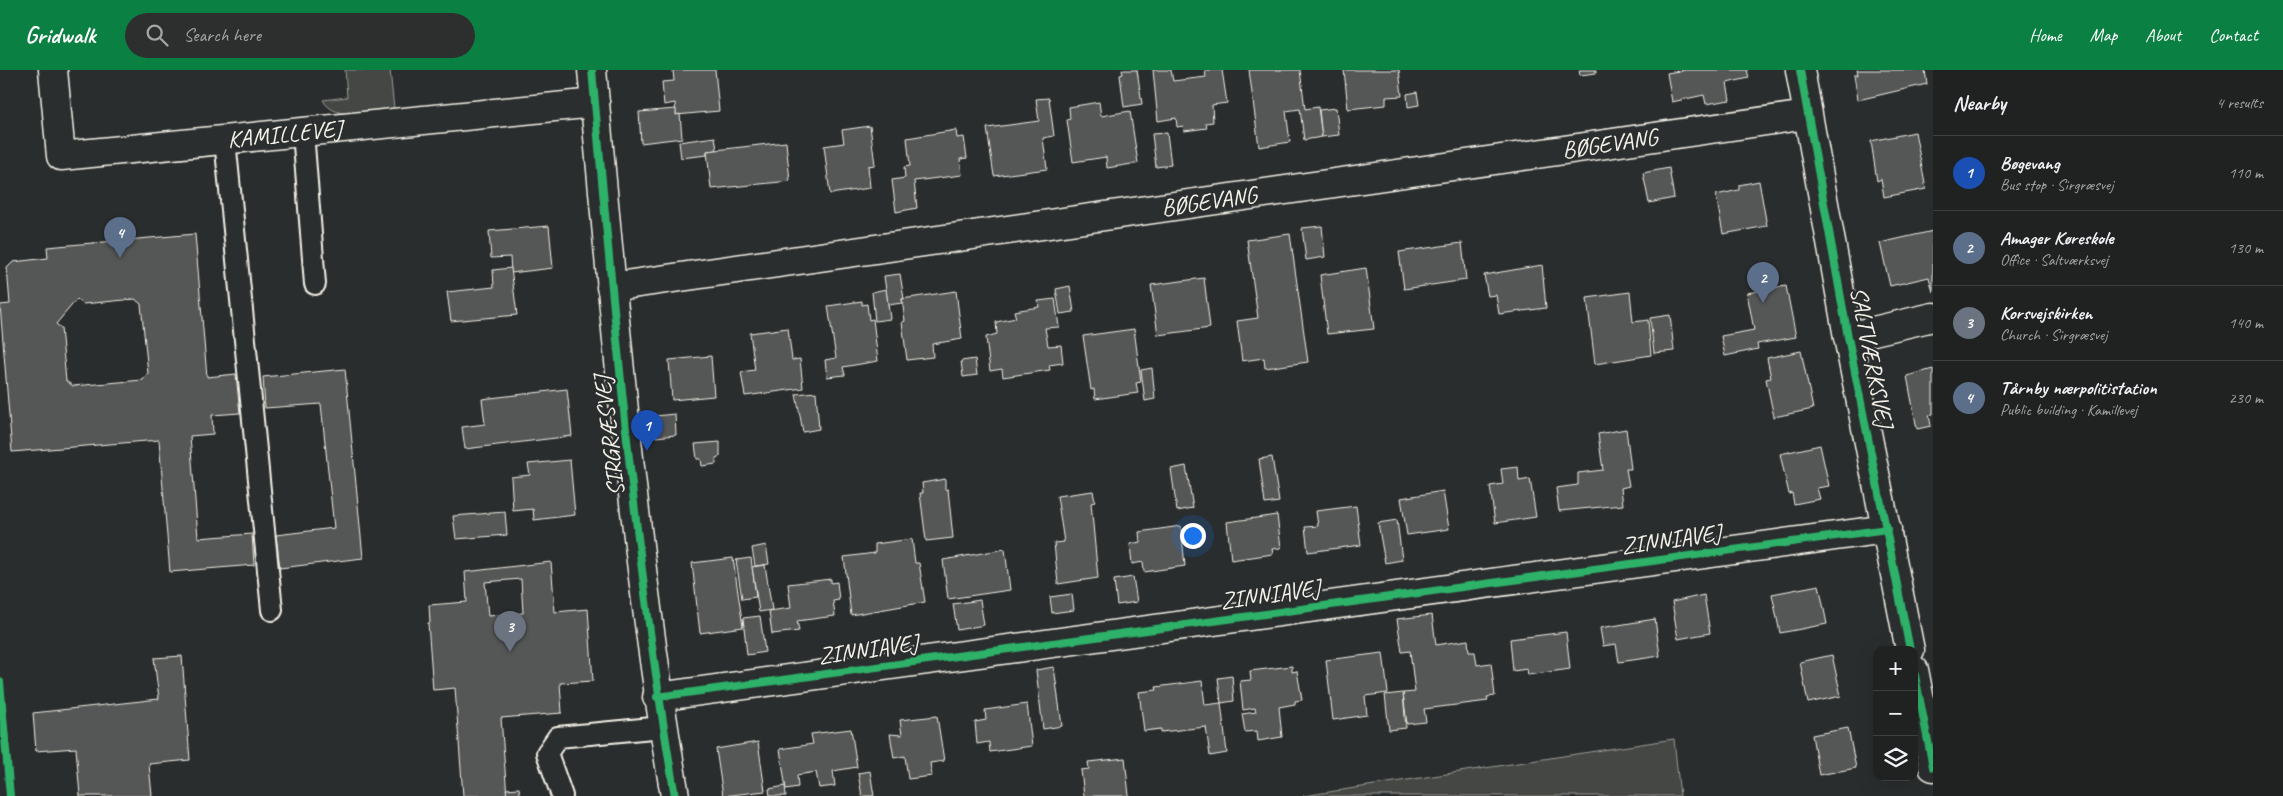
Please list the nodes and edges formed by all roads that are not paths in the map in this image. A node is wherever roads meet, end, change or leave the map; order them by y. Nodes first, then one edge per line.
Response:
1 (53, 70) edge
2 (592, 70) edge
3 (1800, 70) edge
4 (595, 103) junction
5 (1807, 115) junction
6 (303, 132) junction
7 (225, 140) junction
8 (315, 284) dead end
9 (610, 287) junction
10 (1933, 317) edge
11 (1848, 337) junction
12 (1887, 528) junction
13 (272, 610) dead end
14 (1909, 646) edge
15 (1918, 689) edge
16 (658, 697) junction
17 (663, 727) junction
18 (1932, 756) edge
19 (562, 796) edge
20 (675, 796) edge

1 - 7 street, KAMILLEVEJ
2 - 4 street, SIRGRÆSVEJ
3 - 5 street, SALTVÆRKSVEJ
4 - 6 street, KAMILLEVEJ
4 - 9 street, SIRGRÆSVEJ
5 - 9 street, BØGEVANG
5 - 11 street, SALTVÆRKSVEJ
6 - 7 street, KAMILLEVEJ
6 - 8 lane
7 - 13 lane
9 - 16 street, SIRGRÆSVEJ
10 - 11 street
11 - 12 street, SALTVÆRKSVEJ
12 - 14 street, SALTVÆRKSVEJ
12 - 16 street, ZINNIAVEJ
15 - 18 street
16 - 17 street, SIRGRÆSVEJ
17 - 19 lane
17 - 20 street, SIRGRÆSVEJ

